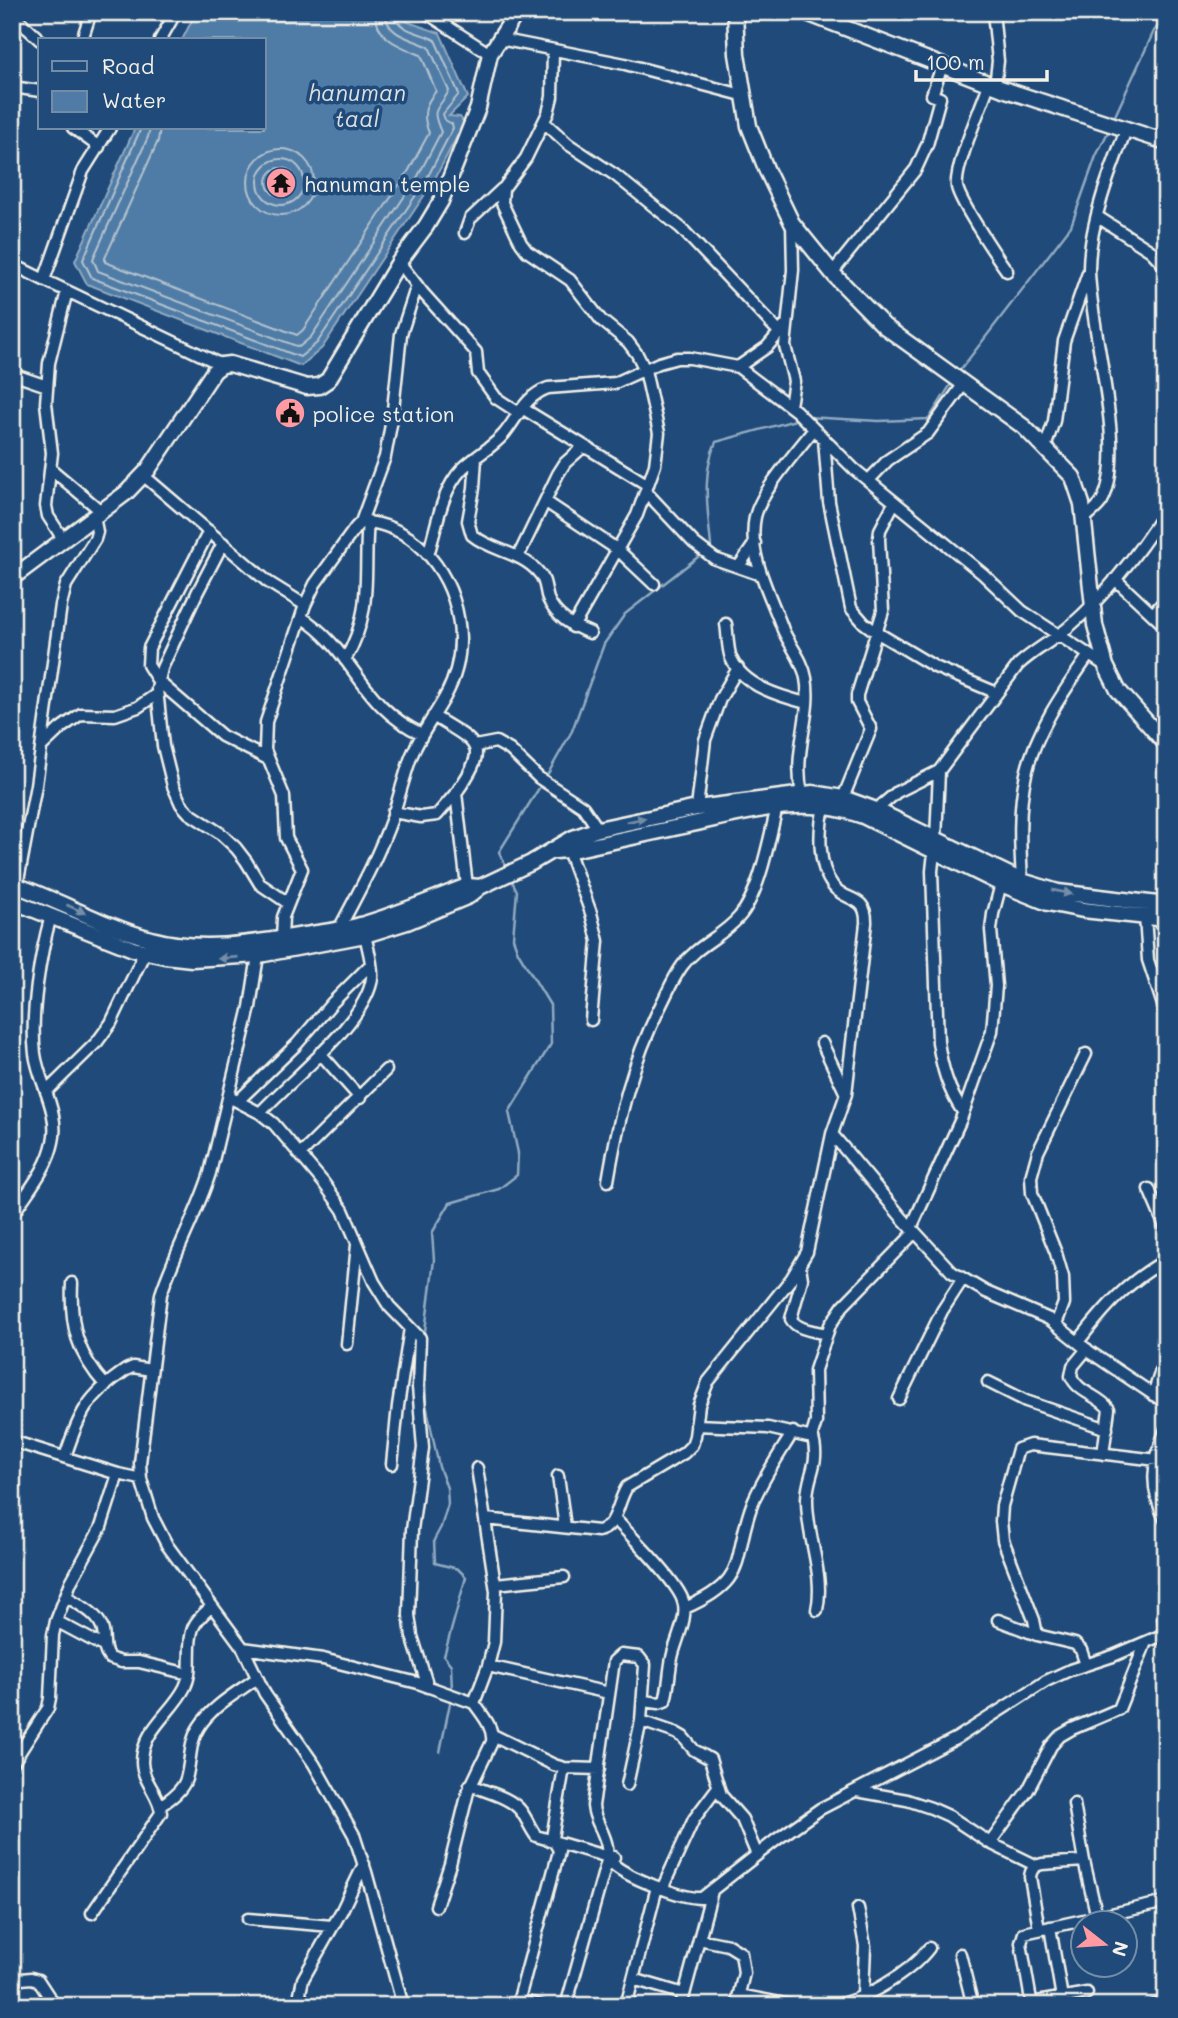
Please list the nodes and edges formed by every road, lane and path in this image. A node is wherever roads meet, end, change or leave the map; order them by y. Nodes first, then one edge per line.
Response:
1 (91, 12) edge
2 (176, 12) edge
3 (425, 12) edge
4 (517, 12) edge
5 (735, 12) edge
6 (993, 12) edge
7 (12, 14) edge
8 (813, 14) edge
9 (38, 38) edge
10 (83, 38) edge
11 (161, 38) edge
12 (499, 39) junction
13 (553, 50) junction
14 (490, 54) junction
15 (943, 66) junction
16 (992, 85) junction
17 (12, 87) edge
18 (38, 91) edge
19 (742, 95) junction
20 (544, 122) junction
21 (76, 130) edge
22 (109, 130) edge
23 (1126, 130) junction
24 (1166, 142) edge
25 (99, 147) junction
26 (503, 189) junction
27 (1098, 217) junction
28 (792, 223) junction
29 (465, 233) dead end
30 (399, 262) junction
31 (12, 264) edge
32 (1166, 267) edge
33 (1089, 270) junction
34 (1007, 271) dead end
35 (832, 273) junction
36 (44, 280) junction
37 (417, 285) junction
38 (67, 290) junction
39 (783, 329) junction
40 (222, 365) junction
41 (738, 367) junction
42 (645, 370) junction
43 (12, 374) edge
44 (956, 379) junction
45 (47, 386) junction
46 (793, 408) junction
47 (521, 411) junction
48 (813, 427) junction
49 (824, 439) junction
50 (584, 446) junction
51 (1045, 447) junction
52 (476, 458) junction
53 (51, 469) junction
54 (143, 475) junction
55 (869, 480) junction
56 (647, 489) junction
57 (546, 502) junction
58 (894, 503) junction
59 (1166, 510) edge
60 (99, 512) junction
61 (1083, 520) junction
62 (365, 522) junction
63 (209, 531) junction
64 (64, 539) junction
65 (755, 542) junction
66 (223, 543) junction
67 (618, 550) junction
68 (428, 555) junction
69 (518, 557) junction
70 (739, 566) junction
71 (761, 575) junction
72 (12, 578) edge
73 (1115, 579) junction
74 (654, 584) dead end
75 (1166, 600) edge
76 (305, 605) junction
77 (1092, 605) junction
78 (1153, 614) junction
79 (301, 617) junction
80 (726, 624) dead end
81 (573, 627) junction
82 (1166, 627) edge
83 (876, 632) junction
84 (590, 633) dead end
85 (1059, 636) junction
86 (1089, 655) junction
87 (345, 660) junction
88 (1106, 666) junction
89 (738, 668) junction
90 (158, 681) junction
91 (997, 693) junction
92 (157, 694) junction
93 (806, 703) junction
94 (433, 716) junction
95 (422, 734) junction
96 (1166, 744) edge
97 (475, 746) junction
98 (41, 747) junction
99 (268, 759) junction
100 (939, 771) junction
101 (456, 793) junction
102 (802, 794) junction
103 (843, 798) junction
104 (824, 806) junction
105 (777, 807) junction
106 (697, 808) junction
107 (876, 810) junction
108 (393, 812) junction
109 (598, 829) junction
110 (935, 846) junction
111 (568, 850) junction
112 (550, 851) junction
113 (1022, 881) junction
114 (1001, 884) junction
115 (14, 885) edge
116 (473, 886) junction
117 (12, 901) edge
118 (288, 903) junction
119 (1166, 905) edge
120 (51, 916) junction
121 (1144, 916) junction
122 (1166, 919) edge
123 (339, 929) junction
124 (365, 935) junction
125 (282, 938) junction
126 (259, 949) junction
127 (145, 952) junction
128 (371, 964) junction
129 (1166, 1014) edge
130 (591, 1020) dead end
131 (822, 1043) dead end
132 (320, 1054) junction
133 (1086, 1054) dead end
134 (386, 1070) dead end
135 (46, 1093) junction
136 (846, 1094) junction
137 (360, 1098) junction
138 (233, 1099) junction
139 (964, 1112) junction
140 (260, 1113) junction
141 (832, 1135) junction
142 (300, 1155) junction
143 (608, 1181) dead end
144 (1149, 1189) dead end
145 (12, 1216) edge
146 (1166, 1229) edge
147 (913, 1230) junction
148 (357, 1241) junction
149 (1166, 1260) edge
150 (800, 1266) junction
151 (962, 1280) junction
152 (72, 1283) dead end
153 (1056, 1324) junction
154 (410, 1328) junction
155 (827, 1334) junction
156 (1078, 1342) junction
157 (347, 1344) dead end
158 (1087, 1349) junction
159 (1166, 1355) edge
160 (151, 1370) junction
161 (988, 1382) dead end
162 (106, 1386) junction
163 (1153, 1395) junction
164 (900, 1399) dead end
165 (1166, 1403) edge
166 (696, 1425) junction
167 (1107, 1429) junction
168 (1166, 1429) edge
169 (793, 1432) junction
170 (812, 1435) junction
171 (12, 1441) edge
172 (1103, 1454) junction
173 (65, 1457) junction
174 (1161, 1461) edge
175 (392, 1464) dead end
176 (477, 1468) dead end
177 (118, 1474) junction
178 (558, 1476) dead end
179 (141, 1479) junction
180 (614, 1518) junction
181 (486, 1519) junction
182 (1166, 1521) edge
183 (565, 1527) junction
184 (564, 1577) dead end
185 (495, 1584) junction
186 (66, 1596) junction
187 (211, 1607) junction
188 (685, 1608) junction
189 (817, 1610) dead end
190 (1166, 1611) edge
191 (998, 1620) dead end
192 (56, 1621) junction
193 (1037, 1635) junction
194 (1146, 1642) junction
195 (103, 1646) junction
196 (243, 1648) junction
197 (1086, 1665) junction
198 (488, 1666) junction
199 (189, 1674) junction
200 (257, 1678) junction
201 (428, 1687) junction
202 (609, 1693) junction
203 (644, 1701) junction
204 (474, 1703) junction
205 (641, 1721) junction
206 (493, 1735) junction
207 (12, 1764) edge
208 (564, 1768) junction
209 (599, 1769) junction
210 (470, 1785) junction
211 (627, 1785) dead end
212 (718, 1787) junction
213 (856, 1791) junction
214 (1074, 1804) dead end
215 (160, 1806) junction
216 (554, 1843) junction
217 (990, 1843) junction
218 (757, 1855) junction
219 (611, 1857) junction
220 (1084, 1861) junction
221 (1035, 1866) junction
222 (365, 1868) junction
223 (659, 1888) junction
224 (712, 1890) junction
225 (1166, 1902) edge
226 (436, 1906) dead end
227 (858, 1908) dead end
228 (1095, 1910) edge
229 (1129, 1910) edge
230 (92, 1913) dead end
231 (248, 1919) dead end
232 (1070, 1923) edge
233 (332, 1926) junction
234 (1044, 1928) junction
235 (699, 1939) junction
236 (929, 1948) dead end
237 (960, 1954) dead end
238 (633, 1979) junction
239 (12, 1980) edge
240 (1087, 1993) dead end
241 (684, 1994) junction
242 (863, 1995) junction
243 (1062, 1998) junction
244 (737, 2000) edge
245 (1166, 2002) edge
246 (517, 2003) edge
247 (851, 2003) edge
248 (1032, 2005) edge
249 (55, 2006) edge
250 (304, 2006) edge
251 (403, 2006) edge
252 (542, 2006) edge
253 (566, 2006) edge
254 (626, 2006) edge
255 (681, 2006) edge
256 (796, 2006) edge
257 (831, 2006) edge
258 (866, 2006) edge
259 (972, 2006) edge
260 (1152, 2006) edge

1 - 10 street
2 - 11 street
3 - 14 street
4 - 12 street
5 - 19 street
6 - 16 street
7 - 9 street
8 - 15 street
12 - 13 street
12 - 14 street
13 - 19 street
13 - 20 street
14 - 30 street
15 - 16 street
15 - 35 street
16 - 23 street
16 - 34 street
17 - 18 street
19 - 28 street
20 - 26 street
20 - 39 street
21 - 25 street
22 - 25 street
23 - 24 street
23 - 27 street
25 - 36 street
26 - 29 street
26 - 42 street
27 - 32 street
27 - 33 street
28 - 35 street
28 - 39 street
30 - 37 street
30 - 40 street
31 - 36 street
33 - 51 street
33 - 61 street
35 - 44 street
36 - 38 street
37 - 47 street
37 - 62 street
38 - 40 street
38 - 45 street
39 - 41 street
39 - 46 street
40 - 54 street
41 - 42 street
41 - 46 street
42 - 47 street
42 - 56 street
43 - 45 street
44 - 51 street
44 - 55 street
45 - 53 street
46 - 48 street
47 - 50 street
47 - 52 street
48 - 49 street
48 - 65 street
49 - 55 street
49 - 83 street
50 - 56 street
50 - 57 street
51 - 61 street
52 - 68 street
52 - 69 street
53 - 60 street
53 - 64 street
54 - 60 street
54 - 63 street
55 - 58 street
56 - 67 street
56 - 70 street
57 - 67 street
57 - 69 street
58 - 83 street
58 - 85 street
59 - 73 street
60 - 64 street
60 - 98 street
61 - 77 street
62 - 68 street
62 - 76 street
62 - 87 street
63 - 66 street
63 - 90 street
64 - 72 street
65 - 70 street
65 - 71 street
66 - 76 street
66 - 90 street
67 - 74 street
67 - 81 street
68 - 94 street
69 - 81 street
70 - 71 street
71 - 93 street
73 - 77 street
73 - 78 street
75 - 78 street
76 - 79 street
77 - 85 street
77 - 88 street
78 - 82 street
79 - 87 street
79 - 99 street
80 - 89 street
81 - 84 street
83 - 91 street
83 - 103 street
85 - 86 street
85 - 91 street
86 - 88 street
86 - 113 street
87 - 95 street
88 - 96 street
89 - 93 street
89 - 106 street
90 - 92 street
90 - 99 street
91 - 100 street
92 - 98 street
92 - 118 street
93 - 102 street
94 - 95 street
94 - 97 street
95 - 108 street
97 - 101 street
97 - 109 street
98 - 115 street
99 - 118 street
100 - 107 street
100 - 110 street
101 - 108 street
101 - 116 street
102 - 103 street
102 - 106 street
103 - 107 street
104 - 105 street
104 - 110 street
104 - 136 street
105 - 111 street
105 - 143 street
109 -> 106 street
107 - 110 street
108 - 123 street
109 - 112 street
110 - 113 street
110 - 114 street
110 - 139 street
111 - 112 street
111 - 130 street
112 - 116 street
113 -> 119 street
114 - 121 street
114 - 139 street
115 -> 126 street
116 - 123 street
116 - 124 street
117 - 120 street
118 - 125 street
120 - 127 street
120 - 135 street
121 - 122 street
121 - 129 street
123 - 125 street
124 - 126 street
124 - 128 street
125 - 126 street
126 -> 127 street
126 - 138 street
127 - 135 street
128 - 132 street
128 - 138 street
131 - 136 street
132 - 137 street
132 - 140 street
133 - 153 street
134 - 137 street
135 - 145 street
136 - 141 street
137 - 142 street
138 - 140 street
138 - 160 street
139 - 147 street
140 - 142 street
141 - 147 street
141 - 150 street
142 - 148 street
144 - 146 street
147 - 151 street
147 - 155 street
148 - 154 street
148 - 157 street
149 - 156 street
150 - 155 street
150 - 166 street
151 - 153 street
151 - 164 street
152 - 162 street
153 - 156 street
154 - 175 street
154 - 201 street
155 - 170 street
156 - 158 street
158 - 163 street
158 - 167 street
159 - 163 street
160 - 162 street
160 - 179 street
161 - 167 street
162 - 173 street
163 - 165 street
166 - 169 street
166 - 180 street
167 - 172 street
168 - 174 street
169 - 170 street
169 - 188 street
170 - 189 street
171 - 173 street
172 - 174 street
172 - 193 street
173 - 177 street
174 - 182 street
176 - 181 street
177 - 179 street
177 - 186 street
178 - 183 street
179 - 187 street
180 - 183 street
180 - 188 street
181 - 183 street
181 - 185 street
184 - 185 street
185 - 198 street
186 - 192 street
186 - 195 street
187 - 196 street
187 - 199 street
188 - 203 street
190 - 194 street
191 - 193 street
192 - 195 street
192 - 207 street
193 - 197 street
194 - 197 street
194 - 217 street
195 - 199 street
196 - 200 street
196 - 201 street
197 - 213 street
198 - 202 street
198 - 204 street
199 - 215 street
200 - 215 street
200 - 222 street
201 - 204 street
202 - 203 street
202 - 209 street
203 - 205 street
204 - 206 street
205 - 211 street
205 - 212 street
206 - 208 street
206 - 210 street
208 - 209 street
208 - 216 street
209 - 219 street
210 - 216 street
210 - 226 street
212 - 218 street
212 - 223 street
213 - 217 street
213 - 218 street
214 - 220 street
215 - 230 street
216 - 219 street
216 - 246 street
217 - 221 street
218 - 224 street
219 - 223 street
219 - 253 street
220 - 221 street
220 - 228 street
221 - 234 street
222 - 233 street
222 - 251 street
223 - 224 street
223 - 238 street
224 - 235 street
225 - 229 street
227 - 242 street
231 - 233 street
232 - 234 street
233 - 250 street
234 - 243 street
234 - 248 street
235 - 241 street
235 - 244 street
236 - 242 street
237 - 259 street
238 - 241 street
238 - 254 street
239 - 249 street
240 - 243 street
241 - 255 street
242 - 247 street
242 - 258 street
243 - 248 street
244 - 256 street
245 - 260 street
246 - 252 street
247 - 257 street

